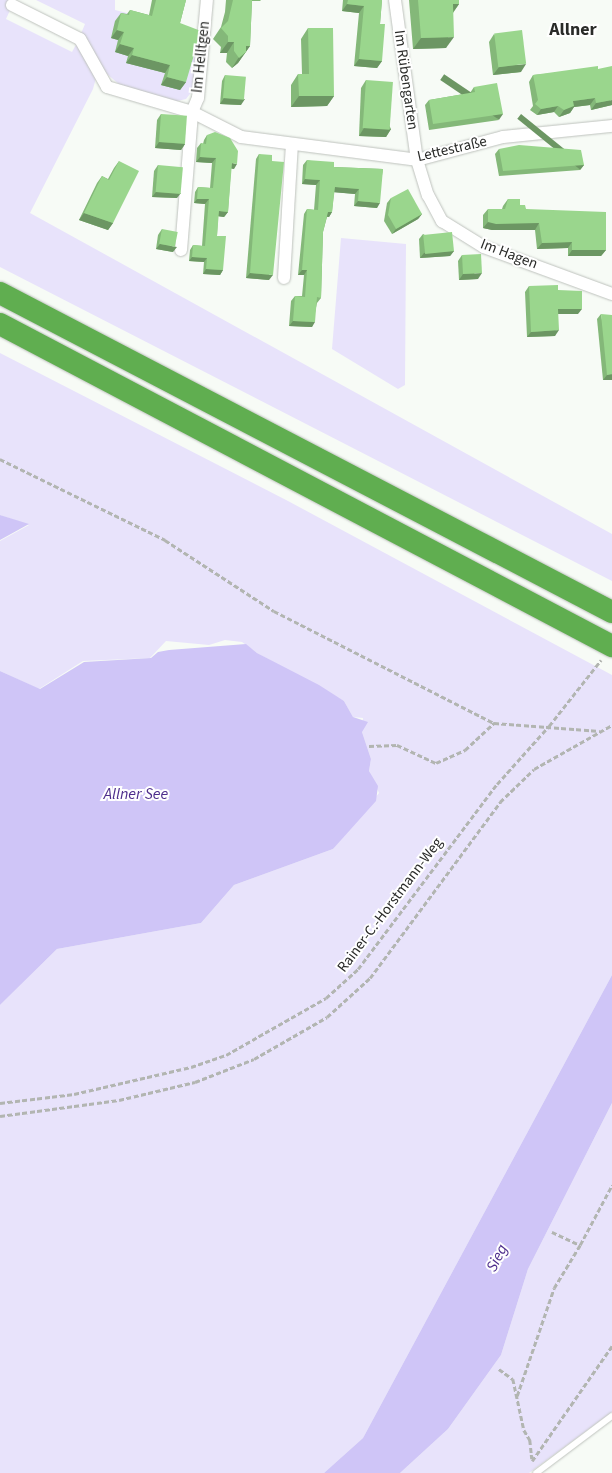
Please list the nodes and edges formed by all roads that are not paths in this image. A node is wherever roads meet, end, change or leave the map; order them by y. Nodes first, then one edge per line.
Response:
1 (207, 0) edge
2 (395, 0) edge
3 (12, 5) dead end
4 (192, 112) junction
5 (612, 126) edge
6 (292, 144) junction
7 (417, 160) junction
8 (181, 250) dead end
9 (284, 278) dead end
10 (0, 293) edge
11 (612, 294) edge
12 (0, 324) edge
13 (612, 612) edge
14 (608, 644) edge
15 (612, 1416) edge
16 (536, 1473) edge

1 - 4 street, Im Helltgen
2 - 7 street, Im Rübengarten
3 - 4 street, Lettestraße
4 - 6 street, Lettestraße
4 - 8 street
5 - 7 street, Lettestraße
6 - 7 street, Lettestraße
6 - 9 street
7 - 11 street, Im Hagen
10 - 13 highway
12 - 14 highway
15 - 16 lane

